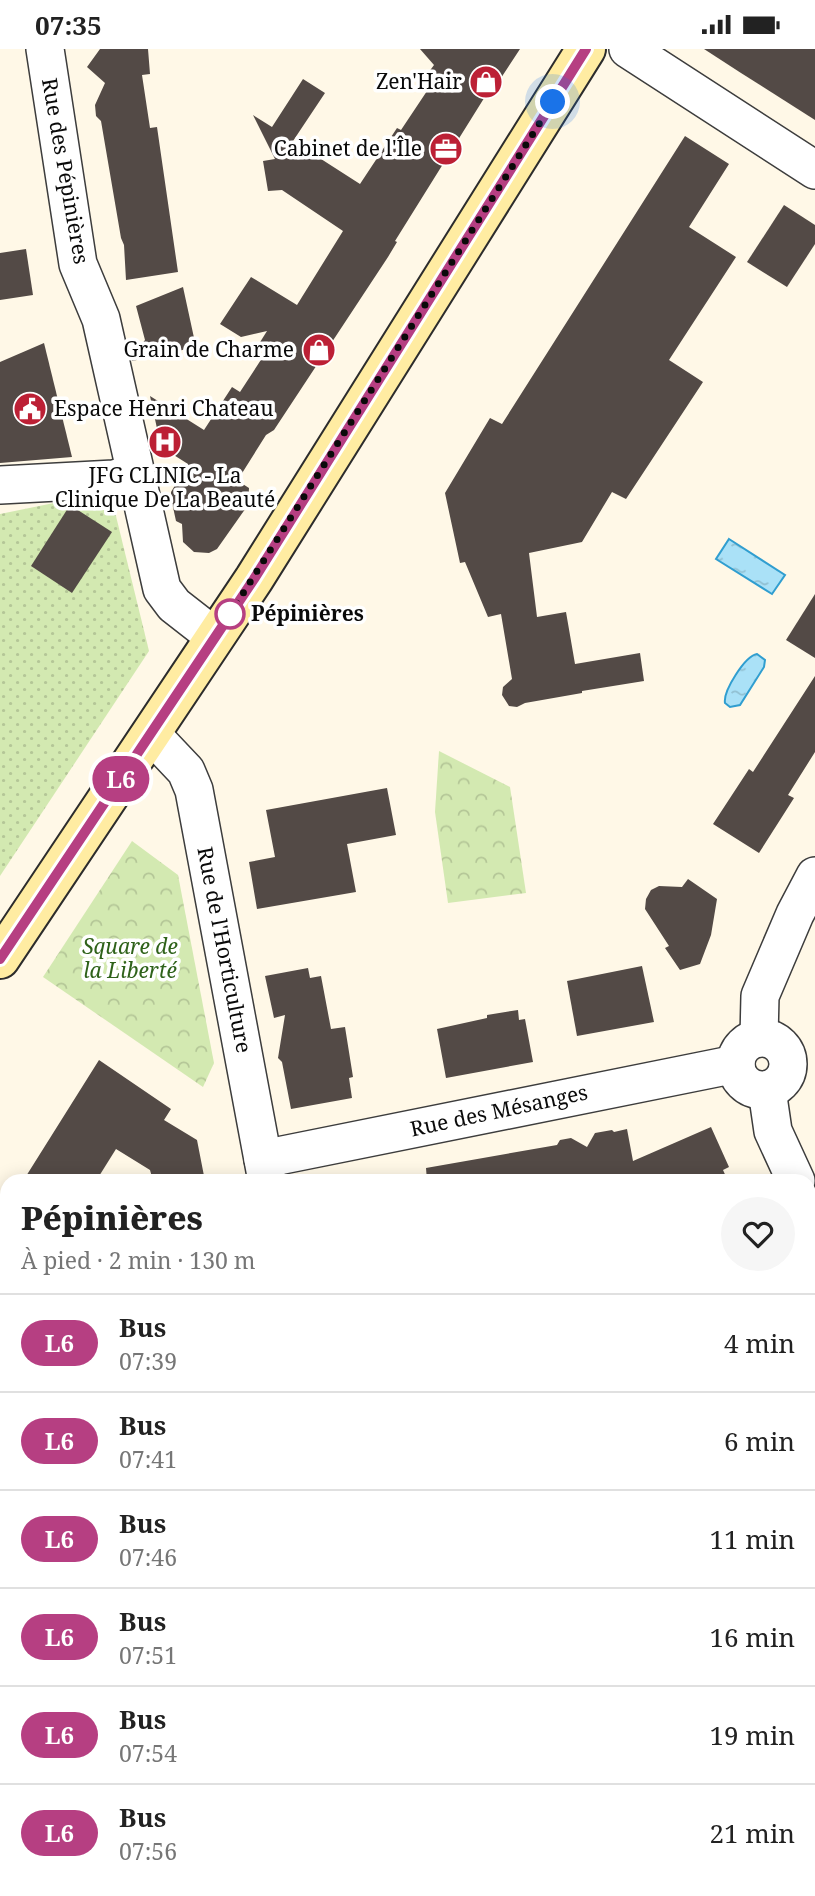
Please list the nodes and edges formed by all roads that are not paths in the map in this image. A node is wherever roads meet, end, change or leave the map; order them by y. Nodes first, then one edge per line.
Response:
1 (45, 49) edge
2 (586, 49) edge
3 (628, 49) edge
4 (815, 170) edge
5 (135, 473) junction
6 (0, 485) edge
7 (215, 637) junction
8 (151, 734) junction
9 (815, 876) edge
10 (0, 959) edge
11 (775, 1053) edge
12 (265, 1170) edge
13 (793, 1174) edge

1 - 5 street, Rue des Pépinières
2 - 7 main road
3 - 4 street
5 - 6 street
5 - 7 street, Rue des Pépinières
7 - 8 main road
8 - 10 main road
8 - 12 street, Rue de l'Horticulture
9 - 11 street
11 - 12 street, Rue des Mésanges
11 - 13 street

